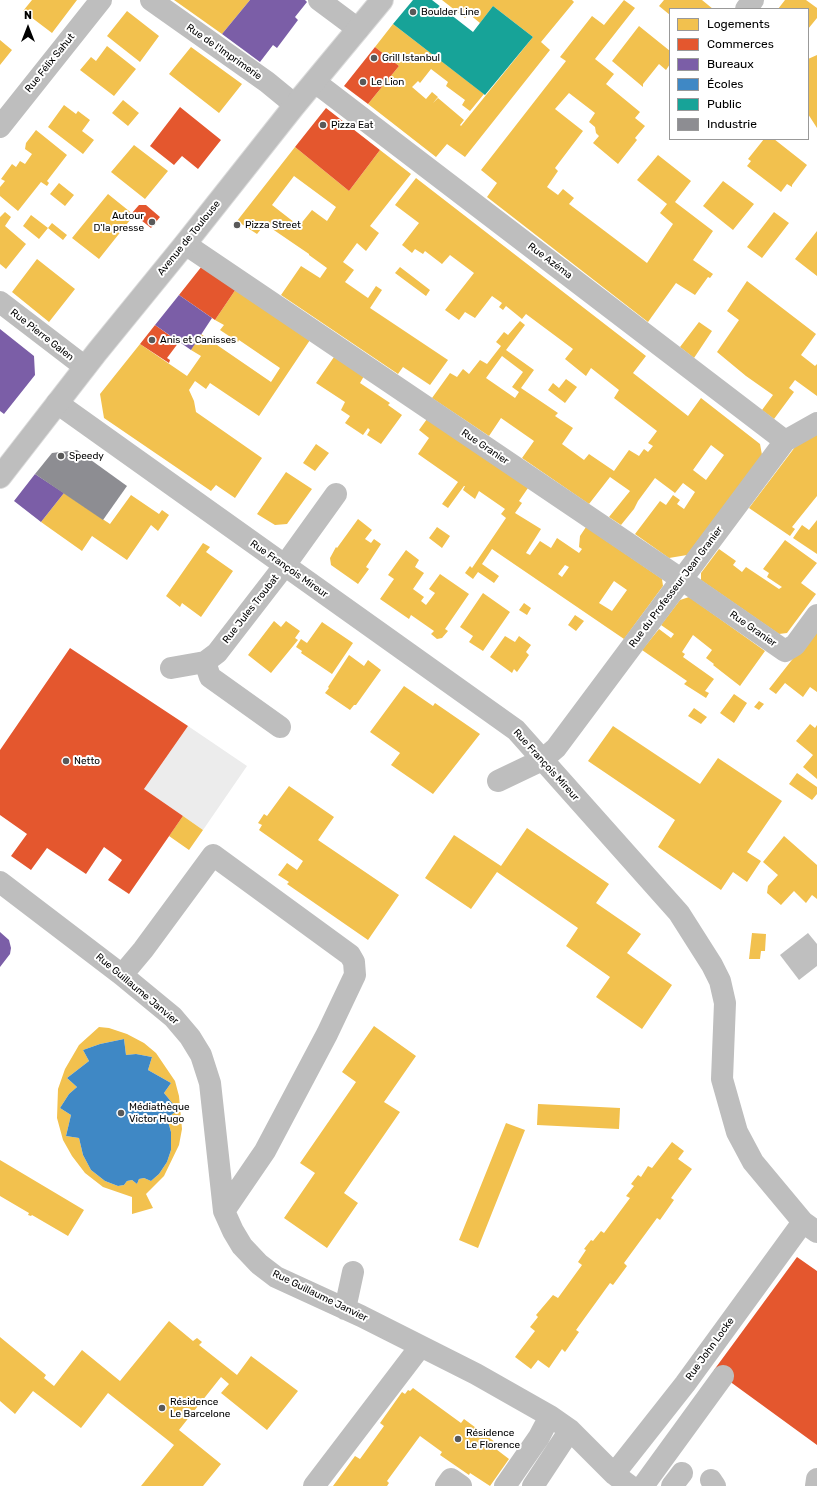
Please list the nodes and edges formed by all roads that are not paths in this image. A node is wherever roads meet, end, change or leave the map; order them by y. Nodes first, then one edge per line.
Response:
1 (101, 0) edge
2 (151, 0) edge
3 (319, 0) edge
4 (382, 0) edge
5 (753, 0) edge
6 (747, 8) edge
7 (358, 29) junction
8 (315, 82) junction
9 (295, 105) junction
10 (0, 127) edge
11 (185, 244) junction
12 (0, 302) edge
13 (85, 367) junction
14 (57, 403) junction
15 (817, 423) edge
16 (786, 441) junction
17 (0, 478) edge
18 (336, 494) dead end
19 (285, 565) junction
20 (681, 579) junction
21 (817, 615) edge
22 (205, 662) junction
23 (171, 668) dead end
24 (280, 727) dead end
25 (542, 760) junction
26 (498, 781) dead end
27 (0, 882) edge
28 (122, 975) junction
29 (224, 1211) junction
30 (810, 1227) edge
31 (353, 1272) dead end
32 (346, 1310) junction
33 (420, 1347) junction
34 (723, 1376) dead end
35 (550, 1416) junction
36 (570, 1430) junction
37 (817, 1479) edge
38 (622, 1480) edge
39 (314, 1486) edge
40 (446, 1486) edge
41 (461, 1486) edge
42 (505, 1486) edge
43 (533, 1486) edge
44 (643, 1486) edge
45 (816, 1486) edge

1 - 10 street, Rue Félix Sahut
2 - 9 street, Rue de l'Imprimerie
3 - 7 street
4 - 7 street, Avenue de Toulouse
5 - 6 street
7 - 8 street, Avenue de Toulouse
8 - 9 street, Avenue de Toulouse
8 - 16 street, Rue Azéma
9 - 11 street, Avenue de Toulouse
11 - 13 street, Avenue de Toulouse
11 - 20 street, Rue Granier
12 - 13 street, Rue Pierre Galen
13 - 14 street, Avenue de Toulouse
14 - 17 street, Avenue de Toulouse
14 - 19 street, Rue François Mireur
15 - 16 street, Rue du Professeur Jean Granier
16 - 20 street, Rue du Professeur Jean Granier
18 - 19 street, Rue Jules Troubat
19 - 22 street, Rue Jules Troubat
19 - 25 street, Rue François Mireur
20 - 21 street, Rue Granier
20 - 25 street, Rue du Professeur Jean Granier
22 - 23 street
22 - 24 street
25 - 26 street, Rue du Professeur Jean Granier
25 - 30 street, Rue François Mireur
27 - 28 street, Rue Guillaume Janvier
28 - 29 street, Rue Guillaume Janvier
28 - 29 street
29 - 32 street, Rue Guillaume Janvier
30 - 38 street, Rue John Locke
31 - 32 street
32 - 33 street, Rue Guillaume Janvier
33 - 35 street, Rue Guillaume Janvier
33 - 39 street
34 - 44 street
35 - 36 street, Rue Guillaume Janvier
35 - 42 street
36 - 38 street, Rue Guillaume Janvier
36 - 43 street
37 - 45 street
40 - 41 street

